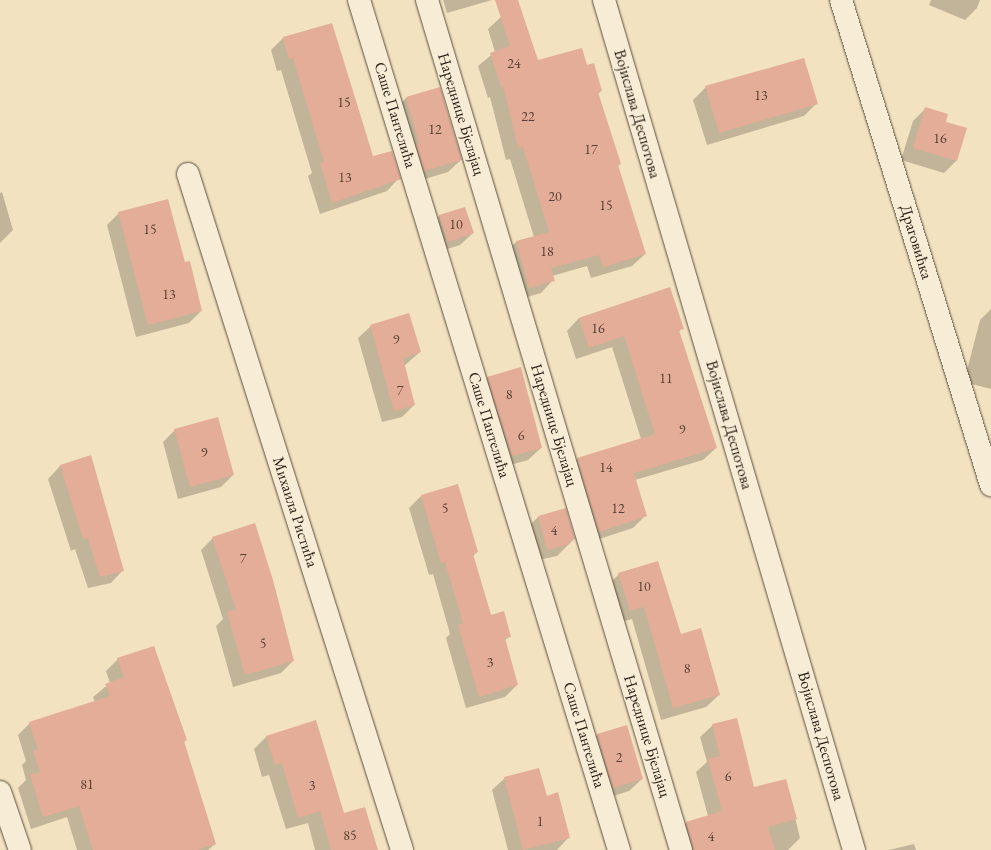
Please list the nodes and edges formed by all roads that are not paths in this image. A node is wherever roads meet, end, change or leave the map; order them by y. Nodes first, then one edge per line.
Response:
1 (359, 0) edge
2 (427, 0) edge
3 (604, 0) edge
4 (841, 0) edge
5 (188, 174) dead end
6 (991, 484) edge
7 (0, 792) edge
8 (20, 850) edge
9 (402, 850) edge
10 (619, 850) edge
11 (681, 850) edge
12 (854, 850) edge

1 - 10 street, Саше Пантелића
2 - 11 street, Нареднице Бјелајац
3 - 12 street, Војислава Деспотова
4 - 6 street, Драговићка
5 - 9 street, Михаила Ристића
7 - 8 street

